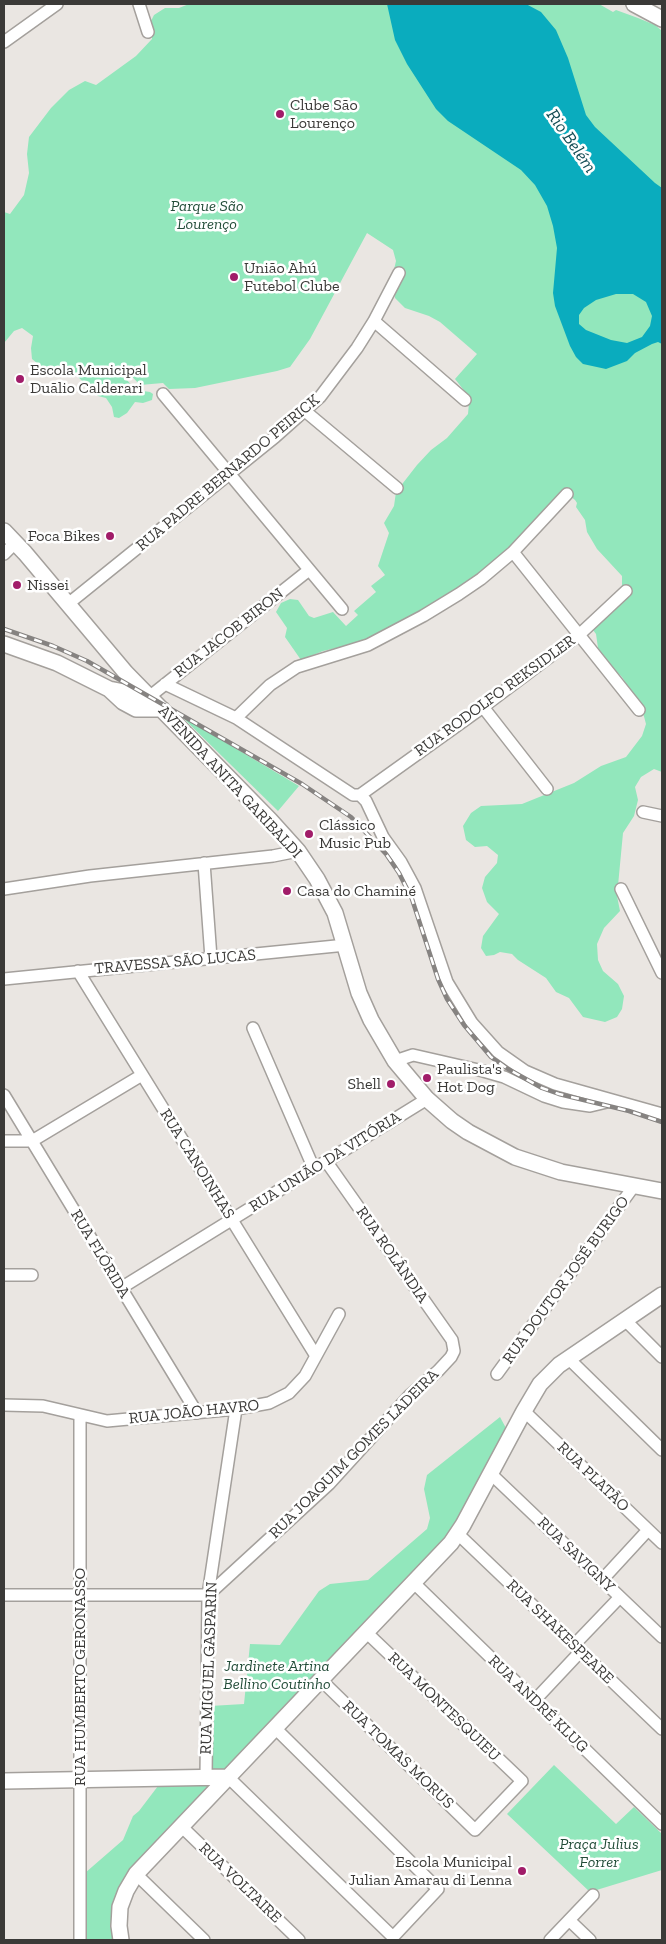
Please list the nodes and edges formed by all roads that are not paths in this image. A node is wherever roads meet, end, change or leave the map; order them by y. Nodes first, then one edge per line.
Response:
1 (56, 4) edge
2 (139, 4) edge
3 (634, 4) edge
4 (662, 19) edge
5 (148, 32) dead end
6 (4, 42) edge
7 (399, 273) dead end
8 (374, 321) junction
9 (164, 394) dead end
10 (466, 400) dead end
11 (305, 411) junction
12 (230, 473) junction
13 (397, 488) dead end
14 (567, 494) dead end
15 (4, 531) edge
16 (15, 543) junction
17 (513, 552) junction
18 (4, 554) edge
19 (309, 570) junction
20 (626, 591) dead end
21 (68, 604) junction
22 (342, 609) dead end
23 (580, 634) junction
24 (4, 644) edge
25 (126, 673) junction
26 (165, 684) junction
27 (114, 690) junction
28 (149, 696) junction
29 (483, 707) junction
30 (162, 709) junction
31 (639, 710) dead end
32 (236, 718) junction
33 (546, 789) dead end
34 (360, 796) junction
35 (643, 812) dead end
36 (662, 816) edge
37 (298, 851) junction
38 (204, 863) junction
39 (4, 889) edge
40 (621, 889) dead end
41 (346, 945) junction
42 (211, 958) junction
43 (78, 971) junction
44 (662, 973) edge
45 (4, 979) edge
46 (253, 1028) dead end
47 (395, 1061) junction
48 (142, 1074) junction
49 (4, 1095) edge
50 (427, 1099) junction
51 (611, 1100) junction
52 (662, 1114) edge
53 (32, 1141) junction
54 (4, 1142) edge
55 (326, 1161) junction
56 (314, 1169) junction
57 (634, 1186) junction
58 (662, 1191) edge
59 (232, 1220) junction
60 (4, 1275) edge
61 (32, 1275) dead end
62 (121, 1288) junction
63 (662, 1295) edge
64 (340, 1314) dead end
65 (625, 1320) junction
66 (454, 1351) joint
67 (316, 1356) junction
68 (662, 1356) edge
69 (569, 1359) junction
70 (497, 1374) dead end
71 (4, 1404) edge
72 (236, 1409) junction
73 (524, 1410) junction
74 (197, 1413) junction
75 (80, 1414) junction
76 (662, 1450) edge
77 (490, 1473) junction
78 (648, 1530) junction
79 (458, 1534) junction
80 (662, 1543) edge
81 (602, 1580) junction
82 (414, 1583) junction
83 (4, 1595) edge
84 (80, 1595) junction
85 (208, 1595) junction
86 (620, 1597) junction
87 (366, 1632) junction
88 (662, 1637) edge
89 (578, 1648) junction
90 (320, 1680) junction
91 (535, 1700) junction
92 (275, 1728) junction
93 (662, 1729) edge
94 (228, 1777) junction
95 (206, 1778) junction
96 (80, 1780) junction
97 (4, 1781) edge
98 (662, 1824) edge
99 (181, 1826) junction
100 (475, 1830) joint
101 (136, 1874) junction
102 (593, 1895) dead end
103 (569, 1920) junction
104 (80, 1940) edge
105 (121, 1940) edge
106 (204, 1940) edge
107 (299, 1940) edge
108 (550, 1940) edge
109 (590, 1940) edge

1 - 6 street
2 - 5 street
3 - 4 main road
7 - 8 street, RUA PADRE BERNARDO PEIRICK
8 - 10 street
8 - 11 street, RUA PADRE BERNARDO PEIRICK
9 - 12 street
11 - 12 street, RUA PADRE BERNARDO PEIRICK
11 - 13 street
12 - 19 street
12 - 21 street, RUA PADRE BERNARDO PEIRICK
14 - 17 street
15 - 16 main road, AVENIDA ANITA GARIBALDI
16 - 18 street
16 - 21 main road, AVENIDA ANITA GARIBALDI
17 - 23 street
17 - 32 street
19 - 22 street
19 - 26 street, RUA JACOB BIRON
20 - 23 street, RUA RODOLFO REKSIDLER
21 - 25 main road, AVENIDA ANITA GARIBALDI
23 - 29 street, RUA RODOLFO REKSIDLER
23 - 31 street
24 - 27 main road
25 - 27 main road
25 - 28 main road, AVENIDA ANITA GARIBALDI
26 - 28 street, RUA JACOB BIRON
26 - 32 street
27 - 28 main road
27 - 30 main road
28 - 30 main road, AVENIDA ANITA GARIBALDI
29 - 33 street
29 - 34 street, RUA RODOLFO REKSIDLER
30 - 37 main road, AVENIDA ANITA GARIBALDI
32 - 34 street
34 - 51 street
35 - 36 street
37 - 38 street
37 - 41 main road, AVENIDA ANITA GARIBALDI
38 - 39 street
38 - 42 street
40 - 44 street
41 - 42 street, TRAVESSA SÃO LUCAS
41 - 47 main road, AVENIDA ANITA GARIBALDI
42 - 43 street, TRAVESSA SÃO LUCAS
43 - 45 street, TRAVESSA SÃO LUCAS
43 - 48 street, RUA CANOINHAS
46 - 56 street
47 - 50 main road, AVENIDA ANITA GARIBALDI
47 - 51 street
48 - 53 street
48 - 59 street, RUA CANOINHAS
49 - 53 street, RUA FLÓRIDA
50 - 55 street, RUA UNIÃO DA VITÓRIA
50 - 57 main road, AVENIDA ANITA GARIBALDI
51 - 52 street
53 - 54 street
53 - 62 street, RUA FLÓRIDA
55 - 56 street, RUA UNIÃO DA VITÓRIA
55 - 66 street, RUA ROLÂNDIA
56 - 59 street, RUA UNIÃO DA VITÓRIA
57 - 58 main road, AVENIDA ANITA GARIBALDI
57 - 70 street, RUA DOUTOR JOSÉ BURIGO
59 - 62 street, RUA UNIÃO DA VITÓRIA
59 - 67 street, RUA CANOINHAS
60 - 61 street
62 - 74 street, RUA FLÓRIDA
63 - 65 main road
64 - 67 street, RUA JOÃO HAVRO
65 - 68 street
65 - 69 main road
66 - 85 street, RUA JOAQUIM GOMES LADEIRA
67 - 72 street, RUA JOÃO HAVRO
69 - 73 main road
69 - 76 street
71 - 75 street, RUA JOÃO HAVRO
72 - 74 street, RUA JOÃO HAVRO
72 - 85 street, RUA MIGUEL GASPARIN
73 - 77 main road
73 - 78 street, RUA PLATÃO
74 - 75 street, RUA JOÃO HAVRO
75 - 84 street, RUA HUMBERTO GERONASSO
77 - 79 main road
77 - 81 street, RUA SAVIGNY
78 - 80 street, RUA PLATÃO
78 - 81 street
79 - 82 main road
79 - 89 street, RUA SHAKESPEARE
81 - 86 street, RUA SAVIGNY
82 - 87 main road
82 - 91 street, RUA ANDRÉ KLUG
83 - 84 street
84 - 85 street
84 - 96 street, RUA HUMBERTO GERONASSO
85 - 95 street, RUA MIGUEL GASPARIN
86 - 88 street, RUA SAVIGNY
86 - 89 street
87 - 90 main road
87 - 100 street, RUA MONTESQUIEU
89 - 91 street
89 - 93 street, RUA SHAKESPEARE
90 - 92 main road
90 - 100 street, RUA TOMAS MORUS
91 - 98 street, RUA ANDRÉ KLUG
92 - 94 main road
92 - 94 street
94 - 95 main road
94 - 99 main road
95 - 96 main road
96 - 97 main road
96 - 104 street, RUA HUMBERTO GERONASSO
99 - 101 main road
99 - 107 street, RUA VOLTAIRE
101 - 105 main road
101 - 106 street
102 - 103 street
103 - 108 street
103 - 109 street

